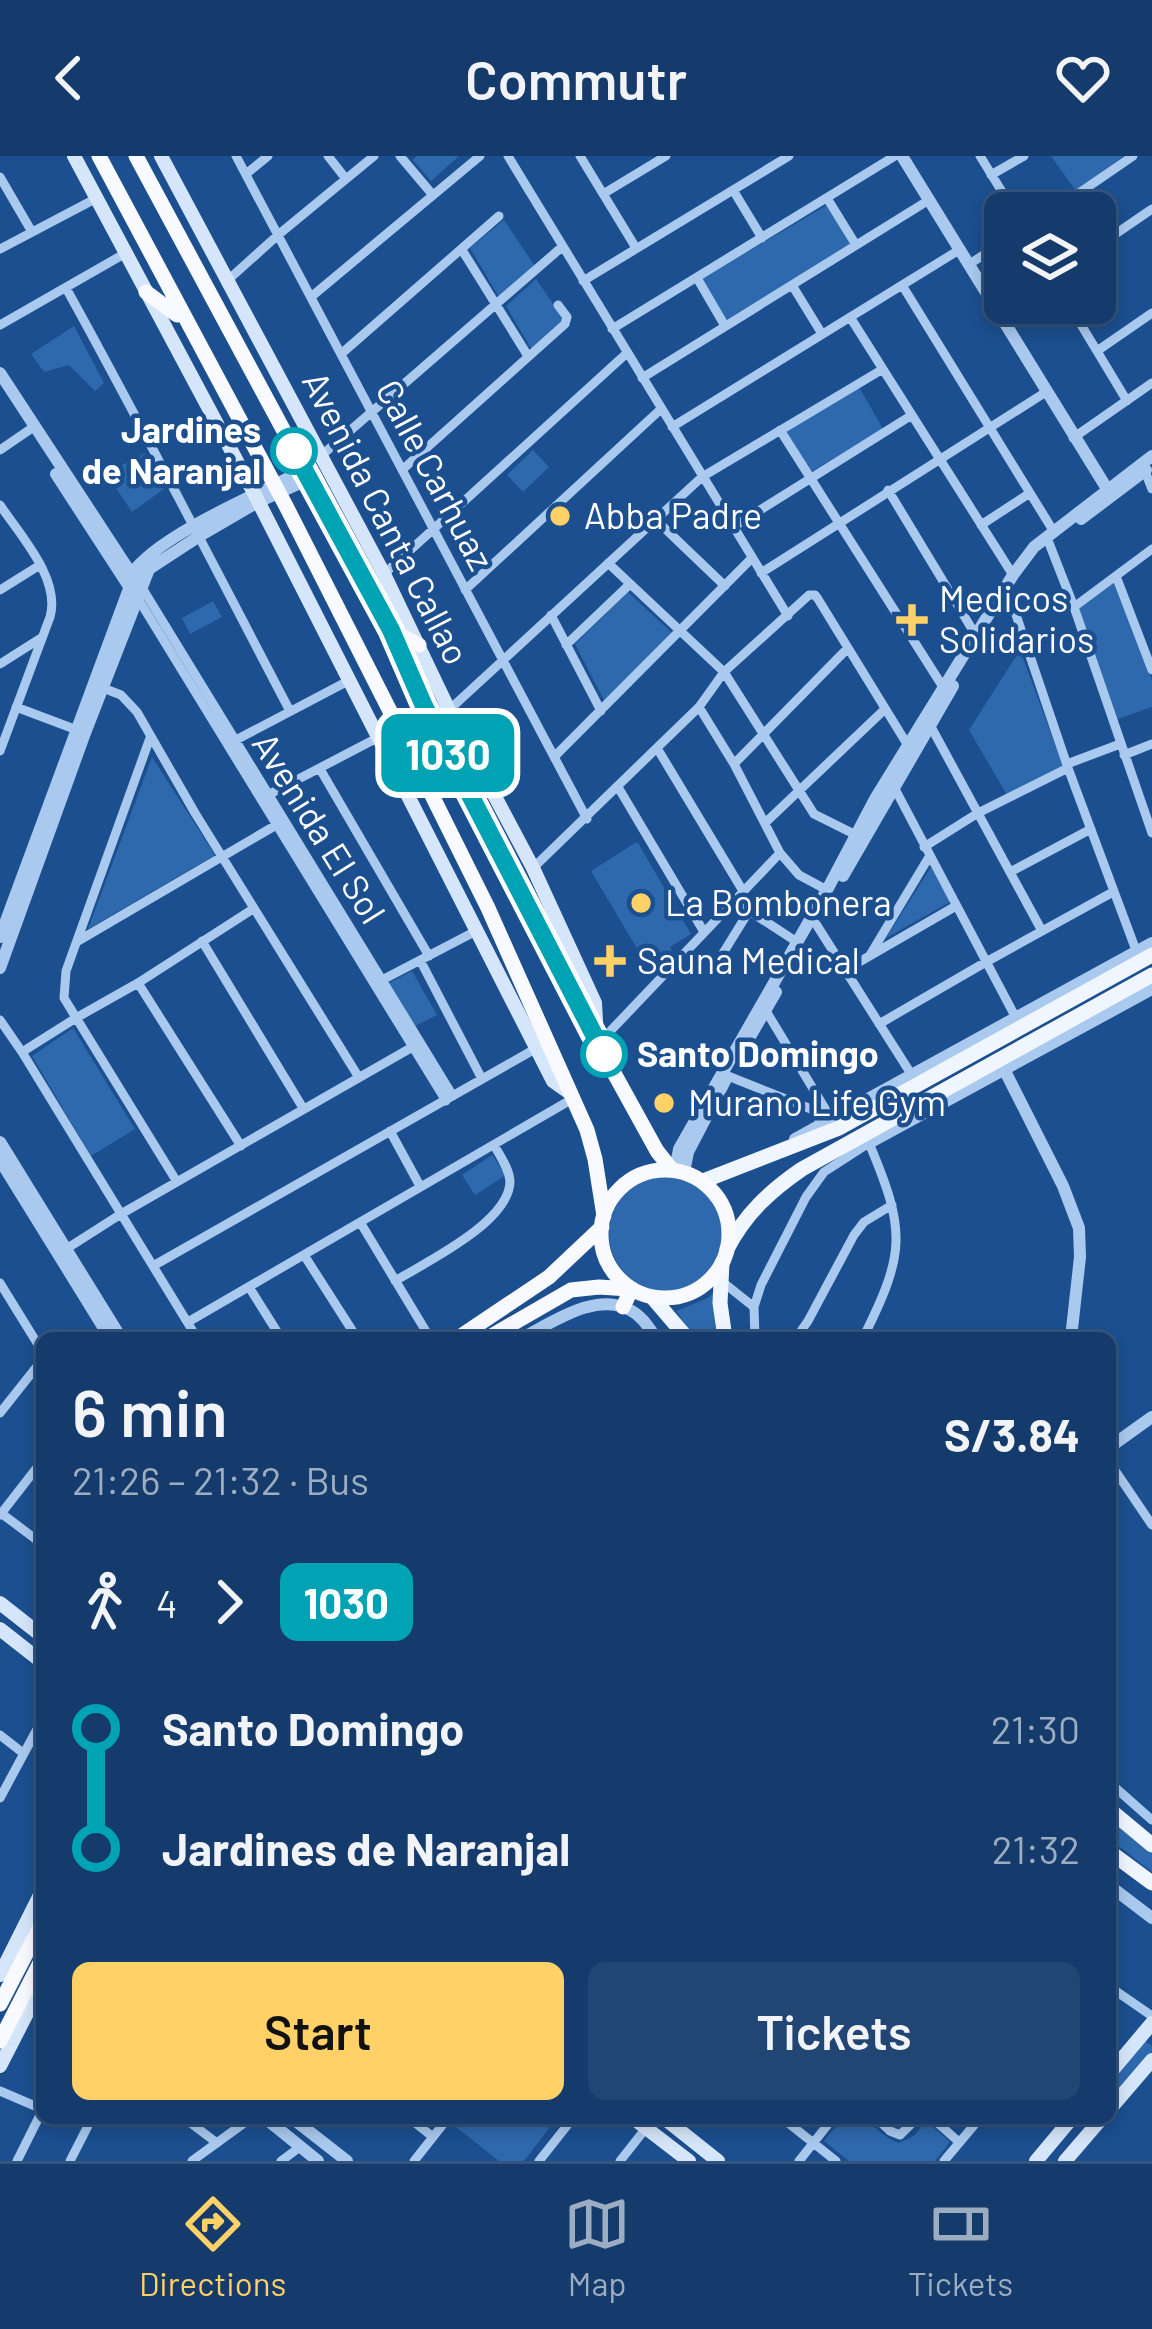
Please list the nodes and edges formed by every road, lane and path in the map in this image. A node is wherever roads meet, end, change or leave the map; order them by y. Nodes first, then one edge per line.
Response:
1 (74, 156) edge
2 (99, 156) edge
3 (136, 156) edge
4 (160, 156) edge
5 (236, 156) edge
6 (268, 156) edge
7 (328, 156) edge
8 (374, 156) edge
9 (400, 156) edge
10 (480, 156) edge
11 (508, 156) edge
12 (580, 156) edge
13 (666, 156) edge
14 (789, 156) edge
15 (898, 156) edge
16 (980, 156) edge
17 (1024, 156) edge
18 (1133, 156) edge
19 (246, 174) junction
20 (991, 175) junction
21 (346, 178) junction
22 (1, 180) edge
23 (734, 190) junction
24 (1002, 192) edge
25 (1081, 192) edge
26 (432, 194) junction
27 (603, 194) junction
28 (827, 198) junction
29 (95, 199) junction
30 (929, 200) junction
31 (1152, 209) edge
32 (499, 216) dead end
33 (32, 232) junction
34 (1116, 234) edge
35 (278, 235) junction
36 (762, 238) junction
37 (856, 245) junction
38 (562, 247) junction
39 (636, 248) junction
40 (0, 249) edge
41 (461, 250) junction
42 (959, 250) junction
43 (124, 254) junction
44 (984, 255) edge
45 (968, 265) junction
46 (697, 278) junction
47 (228, 280) junction
48 (583, 280) junction
49 (902, 284) junction
50 (792, 285) junction
51 (66, 287) junction
52 (146, 292) junction
53 (310, 298) junction
54 (496, 304) junction
55 (558, 305) dead end
56 (1152, 313) edge
57 (850, 317) junction
58 (184, 321) junction
59 (1081, 324) edge
60 (0, 325) edge
61 (725, 326) junction
62 (612, 329) junction
63 (822, 334) junction
64 (1097, 351) junction
65 (627, 353) junction
66 (340, 354) junction
67 (528, 356) junction
68 (883, 368) junction
69 (0, 373) edge
70 (642, 378) junction
71 (1152, 383) edge
72 (0, 388) edge
73 (1046, 392) junction
74 (1126, 401) junction
75 (661, 410) junction
76 (372, 414) junction
77 (912, 415) junction
78 (672, 427) junction
79 (32, 428) junction
80 (990, 428) junction
81 (780, 430) junction
82 (1073, 438) junction
83 (0, 450) edge
84 (322, 455) junction
85 (1152, 457) edge
86 (940, 459) junction
87 (1148, 469) edge
88 (401, 470) junction
89 (306, 474) junction
90 (810, 476) junction
91 (702, 477) junction
92 (1152, 489) edge
93 (276, 490) junction
94 (888, 490) junction
95 (1030, 493) junction
96 (1109, 493) junction
97 (257, 499) junction
98 (0, 505) edge
99 (655, 519) junction
100 (840, 524) junction
101 (981, 525) junction
102 (733, 527) junction
103 (432, 528) junction
104 (198, 530) junction
105 (1051, 537) junction
106 (1152, 549) edge
107 (752, 559) junction
108 (608, 563) junction
109 (40, 566) junction
110 (384, 574) junction
111 (761, 574) junction
112 (1012, 575) junction
113 (1116, 576) junction
114 (630, 584) junction
115 (135, 586) junction
116 (725, 586) junction
117 (0, 590) edge
118 (465, 590) junction
119 (1009, 594) junction
120 (1074, 607) junction
121 (551, 615) junction
122 (788, 616) junction
123 (391, 630) junction
124 (680, 631) junction
125 (975, 634) junction
126 (42, 638) junction
127 (418, 645) junction
128 (566, 645) junction
129 (848, 648) junction
130 (502, 660) junction
131 (0, 664) edge
132 (1152, 670) edge
133 (724, 672) junction
134 (350, 680) junction
135 (943, 687) junction
136 (103, 688) junction
137 (16, 707) junction
138 (699, 707) junction
139 (449, 710) junction
140 (601, 710) junction
141 (884, 710) junction
142 (290, 711) junction
143 (930, 725) junction
144 (77, 730) junction
145 (762, 733) junction
146 (380, 737) junction
147 (150, 738) junction
148 (234, 741) junction
149 (1, 744) edge
150 (908, 744) junction
151 (1152, 744) edge
152 (657, 748) junction
153 (1122, 749) junction
154 (554, 757) junction
155 (734, 764) junction
156 (1067, 766) junction
157 (320, 769) junction
158 (890, 784) junction
159 (618, 787) junction
160 (798, 790) junction
161 (264, 796) junction
162 (978, 813) junction
163 (587, 818) junction
164 (766, 823) junction
165 (278, 824) junction
166 (1090, 830) junction
167 (1152, 833) edge
168 (856, 836) junction
169 (927, 852) junction
170 (780, 853) junction
171 (223, 857) junction
172 (533, 868) junction
173 (1010, 872) junction
174 (826, 890) junction
175 (743, 892) junction
176 (1114, 892) junction
177 (734, 901) junction
178 (956, 906) junction
179 (253, 910) junction
180 (748, 911) junction
181 (817, 924) junction
182 (478, 929) junction
183 (704, 932) junction
184 (1042, 932) junction
185 (0, 937) edge
186 (78, 941) junction
187 (202, 941) junction
188 (797, 942) junction
189 (1152, 944) edge
190 (1144, 954) edge
191 (868, 957) junction
192 (424, 958) junction
193 (986, 962) junction
194 (0, 968) edge
195 (847, 969) junction
196 (1103, 970) junction
197 (712, 971) dead end
198 (1152, 975) edge
199 (382, 980) junction
200 (138, 983) junction
201 (1095, 986) junction
202 (1152, 989) edge
203 (1107, 1008) junction
204 (766, 1011) junction
205 (76, 1018) junction
206 (1016, 1018) junction
207 (0, 1020) edge
208 (879, 1024) junction
209 (417, 1044) junction
210 (598, 1044) junction
211 (535, 1048) junction
212 (22, 1052) junction
213 (1004, 1069) junction
214 (358, 1076) junction
215 (728, 1076) junction
216 (482, 1079) junction
217 (915, 1080) junction
218 (572, 1096) junction
219 (450, 1098) junction
220 (303, 1108) junction
221 (826, 1122) junction
222 (390, 1131) junction
223 (0, 1142) edge
224 (869, 1143) junction
225 (494, 1145) junction
226 (241, 1146) junction
227 (0, 1160) edge
228 (762, 1160) junction
229 (677, 1170) junction
230 (703, 1181) junction
231 (176, 1182) junction
232 (420, 1186) junction
233 (892, 1205) junction
234 (121, 1214) junction
235 (603, 1221) junction
236 (360, 1222) junction
237 (62, 1252) junction
238 (304, 1255) junction
239 (723, 1264) junction
240 (153, 1266) junction
241 (395, 1281) junction
242 (0, 1283) edge
243 (250, 1287) junction
244 (630, 1289) junction
245 (652, 1297) junction
246 (10, 1299) junction
247 (754, 1306) junction
248 (623, 1307) junction
249 (0, 1311) edge
250 (188, 1322) junction
251 (107, 1332) edge
252 (117, 1332) edge
253 (194, 1332) edge
254 (277, 1332) edge
255 (353, 1332) edge
256 (426, 1332) edge
257 (467, 1332) edge
258 (498, 1332) edge
259 (535, 1332) edge
260 (652, 1332) edge
261 (682, 1332) edge
262 (724, 1332) edge
263 (755, 1332) edge
264 (800, 1332) edge
265 (866, 1332) edge
266 (1072, 1332) edge
267 (36, 1341) edge
268 (36, 1368) edge
269 (0, 1413) edge
270 (1152, 1417) edge
271 (1152, 1426) edge
272 (1116, 1450) edge
273 (1116, 1452) edge
274 (1116, 1466) edge
275 (36, 1469) edge
276 (1, 1514) edge
277 (1152, 1525) edge
278 (36, 1540) edge
279 (0, 1603) edge
280 (0, 1629) edge
281 (36, 1631) edge
282 (36, 1657) edge
283 (36, 1730) edge
284 (0, 1735) edge
285 (23, 1753) junction
286 (1116, 1788) edge
287 (0, 1798) edge
288 (1116, 1815) edge
289 (1152, 1820) edge
290 (1152, 1845) edge
291 (1116, 1856) edge
292 (1152, 1883) edge
293 (1116, 1891) edge
294 (36, 1902) edge
295 (1152, 1918) edge
296 (36, 1935) edge
297 (4, 1958) edge
298 (36, 1971) edge
299 (0, 1975) edge
300 (1116, 1994) edge
301 (36, 1996) edge
302 (0, 2004) edge
303 (1150, 2027) edge
304 (0, 2041) edge
305 (1152, 2060) edge
306 (0, 2066) edge
307 (1116, 2066) edge
308 (0, 2090) edge
309 (1116, 2102) edge
310 (36, 2107) edge
311 (36, 2122) edge
312 (89, 2124) edge
313 (192, 2124) edge
314 (242, 2124) edge
315 (272, 2124) edge
316 (300, 2124) edge
317 (417, 2124) edge
318 (443, 2124) edge
319 (568, 2124) edge
320 (641, 2124) edge
321 (672, 2124) edge
322 (790, 2124) edge
323 (828, 2124) edge
324 (882, 2124) edge
325 (911, 2124) edge
326 (939, 2124) edge
327 (975, 2124) edge
328 (1067, 2124) edge
329 (1097, 2124) edge
330 (646, 2128) junction
331 (433, 2137) junction
332 (813, 2142) junction
333 (959, 2142) junction
334 (217, 2143) junction
335 (300, 2147) junction
336 (16, 2161) edge
337 (70, 2161) edge
338 (192, 2161) edge
339 (280, 2161) edge
340 (318, 2161) edge
341 (346, 2161) edge
342 (414, 2161) edge
343 (539, 2161) edge
344 (620, 2161) edge
345 (688, 2161) edge
346 (718, 2161) edge
347 (799, 2161) edge
348 (836, 2161) edge
349 (944, 2161) edge
350 (1036, 2161) edge
351 (1065, 2161) edge

1 - 29 main road
2 - 58 highway
3 - 89 highway, Avenida Canta Callao
4 - 47 main road, Avenida Canta Callao
5 - 19 street, Calle Carhuaz
6 - 19 street
7 - 21 street
8 - 21 street
9 - 26 street
10 - 26 street
11 - 38 street
12 - 27 street
13 - 27 street
14 - 23 street
15 - 28 street
15 - 30 street
16 - 20 street
17 - 20 street
18 - 25 street
19 - 35 street, Calle Carhuaz
20 - 24 street
21 - 35 street
22 - 33 street
23 - 36 street
23 - 39 street
26 - 53 street
27 - 39 street
28 - 36 street
28 - 37 street
29 - 33 street
29 - 43 main road
30 - 37 street
30 - 42 street
31 - 34 street
32 - 41 street
33 - 40 street
35 - 47 street
35 - 53 street, Calle Carhuaz
36 - 46 street
37 - 50 street
38 - 48 street
38 - 54 street
39 - 48 street
41 - 54 street
41 - 66 street
42 - 45 street
42 - 49 street
43 - 51 street
43 - 52 main road
44 - 45 street
45 - 73 street
46 - 61 street
46 - 62 street
47 - 84 main road, Avenida Canta Callao
48 - 62 street
49 - 57 street
49 - 80 street
50 - 61 street
50 - 63 street
51 - 60 street
51 - 104 street
52 - 58 highway
52 - 97 main road
53 - 66 street, Calle Carhuaz
54 - 67 street
54 - 76 street
55 - 67 street
56 - 64 street
57 - 63 street
57 - 68 street
58 - 93 highway
59 - 64 street
61 - 70 street
62 - 65 street
63 - 78 street
64 - 74 street
65 - 70 street
65 - 103 street
66 - 76 street, Calle Carhuaz
67 - 88 street
68 - 77 street
68 - 81 street
69 - 79 street
70 - 75 street
71 - 74 street
72 - 79 street
73 - 80 street
73 - 82 street
74 - 82 street
75 - 78 street
75 - 118 street
76 - 84 street
76 - 88 street, Calle Carhuaz
77 - 86 street
77 - 90 street
78 - 91 street
79 - 83 street
79 - 115 street
80 - 86 street
80 - 95 street
81 - 90 street
81 - 91 street
82 - 96 street
84 - 110 main road, Avenida Canta Callao
85 - 96 street
86 - 94 street
86 - 101 street
87 - 92 street
87 - 96 street
88 - 103 street, Calle Carhuaz
89 - 93 street
89 - 123 highway, Avenida Canta Callao
90 - 100 street
90 - 102 street
91 - 99 street
91 - 102 street
93 - 97 street
93 - 218 highway
94 - 100 street
94 - 125 street
95 - 101 street
95 - 105 street
96 - 105 street
97 - 104 street
97 - 134 main road
98 - 109 street
99 - 108 street
99 - 116 street
100 - 111 street
100 - 135 street
101 - 112 street
102 - 107 street
103 - 110 street
103 - 118 street, Calle Carhuaz
104 - 115 street
104 - 142 street
105 - 112 street
105 - 119 street
105 - 120 street
106 - 113 street
107 - 111 street
107 - 116 street
108 - 114 street
108 - 121 street
109 - 117 street
109 - 126 street
110 - 127 main road, Avenida Canta Callao
111 - 122 street
112 - 125 street
113 - 120 street
113 - 132 street
114 - 124 street
114 - 128 street
115 - 136 street
115 - 144 street
115 - 148 street, Avenida El Sol
115 - 161 street, Avenida El Sol
116 - 124 street
118 - 130 street, Calle Carhuaz
119 - 143 street
119 - 156 street
120 - 153 street
121 - 128 street
121 - 130 street
122 - 129 street
122 - 133 street
123 - 127 highway
123 - 210 highway, Avenida Canta Callao
124 - 133 street
124 - 140 street
125 - 135 street
126 - 131 street
126 - 137 street
127 - 139 main road, Avenida Canta Callao
128 - 140 street
129 - 141 street
129 - 145 street
130 - 139 street
130 - 154 street, Calle Carhuaz
133 - 138 street
133 - 145 street
134 - 142 street
134 - 146 main road
135 - 150 street
136 - 147 street
136 - 194 street
137 - 144 street
137 - 149 street
138 - 152 street
138 - 155 street
139 - 172 main road, Avenida Canta Callao
140 - 154 street
141 - 150 street
141 - 160 street
142 - 148 street
143 - 158 street
143 - 162 street
144 - 185 street
145 - 155 street
145 - 160 street
146 - 157 street
146 - 182 main road
147 - 171 street
147 - 186 street
148 - 161 street, Avenida El Sol
150 - 158 street
151 - 153 street
152 - 159 street
152 - 175 street
153 - 156 street
153 - 167 street
154 - 163 street, Calle Carhuaz
155 - 164 street
156 - 162 street
156 - 166 street
157 - 161 street
157 - 192 street
158 - 168 street
158 - 169 street
158 - 181 street
159 - 163 street
159 - 183 street
160 - 164 street
160 - 168 street
161 - 165 street, Avenida El Sol
161 - 199 street, Avenida El Sol
162 - 169 street
162 - 173 street
163 - 172 street
164 - 170 street
165 - 171 street
165 - 209 street, Avenida El Sol
166 - 173 street
166 - 176 street
168 - 174 street
169 - 178 street
169 - 191 street
170 - 174 street
170 - 175 street
171 - 179 street
171 - 186 street
172 - 210 main road, Avenida Canta Callao
173 - 184 street
174 - 188 street
175 - 177 street
176 - 184 street
176 - 190 street
177 - 180 street
177 - 183 street
178 - 191 street
178 - 193 street
179 - 187 street
179 - 214 street
180 - 188 street
180 - 197 street
181 - 195 street
181 - 204 street
182 - 192 street
182 - 211 main road
183 - 210 street
184 - 193 street
186 - 205 street
187 - 200 street
187 - 220 street
188 - 229 street
189 - 190 street
190 - 196 street
190 - 201 main road
191 - 195 street
192 - 199 street
192 - 216 street
193 - 206 street
193 - 208 street
195 - 208 street
196 - 201 main road
196 - 206 street
198 - 203 main road
199 - 209 street, Avenida El Sol
200 - 205 street
200 - 226 street
201 - 217 main road
202 - 203 street
203 - 213 street
203 - 239 main road
204 - 215 street
204 - 221 street
205 - 212 street
205 - 231 street
206 - 217 street
207 - 212 street
208 - 217 street
209 - 214 street
209 - 219 street, Avenida El Sol
210 - 229 highway, Avenida Canta Callao
211 - 216 street
211 - 218 main road
212 - 234 street
213 - 224 street
213 - 266 street
214 - 220 street
215 - 221 street
215 - 229 street
216 - 219 street
217 - 221 street
217 - 228 main road
218 - 225 street
218 - 235 highway
219 - 222 street
220 - 226 street
221 - 228 street
222 - 232 street
222 - 240 street
223 - 237 street
224 - 233 street
224 - 247 street
225 - 232 street
225 - 241 street
226 - 231 street
227 - 237 street
228 - 230 main road
229 - 230 highway
229 - 235 highway
230 - 239 highway
231 - 234 street
232 - 236 street
233 - 264 street
233 - 265 street
234 - 237 street
234 - 240 street
235 - 244 highway
235 - 257 highway
236 - 238 street
236 - 241 street
237 - 251 street
237 - 252 street
238 - 243 street
238 - 255 street
239 - 245 highway
239 - 247 street
239 - 262 main road
240 - 250 street
241 - 256 street
242 - 246 street
243 - 250 street
243 - 254 street
244 - 245 highway
244 - 248 highway
244 - 258 highway
245 - 261 main road
246 - 249 street
246 - 267 street
247 - 263 street
248 - 259 street
248 - 260 street
250 - 253 street
268 - 269 street
270 - 272 street
271 - 273 street
274 - 277 street
275 - 276 street
276 - 278 street
279 - 281 main road
280 - 282 main road
283 - 285 street
284 - 285 street
285 - 287 street
286 - 289 street
288 - 290 main road
291 - 292 main road
293 - 295 street
294 - 297 main road
296 - 302 highway
297 - 299 main road
298 - 304 highway
300 - 303 street
301 - 306 main road
303 - 307 main road
305 - 309 main road
308 - 310 street
311 - 336 street
312 - 337 street
313 - 334 street
314 - 334 street
315 - 335 street
316 - 341 street
317 - 331 street
318 - 331 street
319 - 343 street
320 - 330 main road
321 - 346 main road
322 - 332 street
323 - 332 street
324 - 325 street
326 - 333 street
327 - 333 street
328 - 350 main road
329 - 351 main road
330 - 344 street
330 - 345 main road
331 - 342 street
332 - 347 street
332 - 348 street
333 - 349 street
334 - 338 street
335 - 339 street
335 - 340 street

